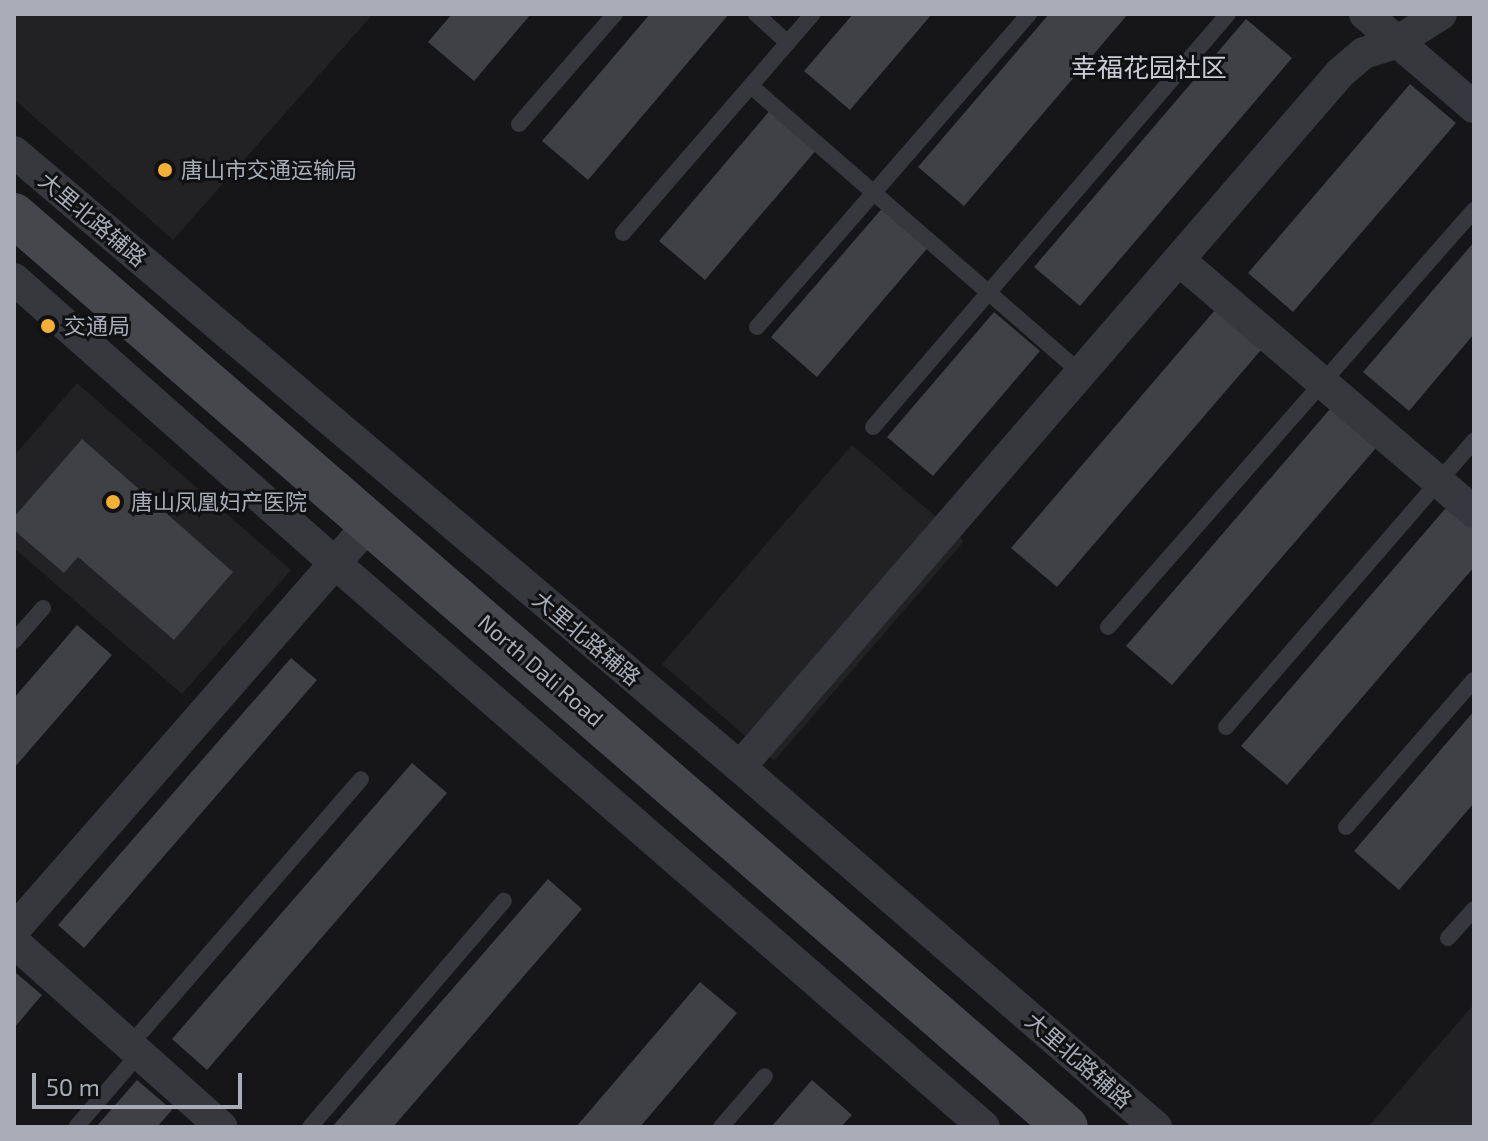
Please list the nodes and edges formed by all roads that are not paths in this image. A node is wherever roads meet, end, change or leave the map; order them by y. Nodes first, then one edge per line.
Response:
1 (615, 14) edge
2 (756, 14) edge
3 (813, 14) edge
4 (1029, 14) edge
5 (1228, 14) edge
6 (1365, 14) edge
7 (1441, 14) edge
8 (1397, 42) junction
9 (788, 43) junction
10 (751, 86) junction
11 (1474, 107) edge
12 (519, 124) dead end
13 (14, 152) edge
14 (873, 193) junction
15 (1474, 210) edge
16 (14, 215) edge
17 (623, 233) dead end
18 (1179, 260) junction
19 (14, 279) edge
20 (987, 291) junction
21 (757, 327) dead end
22 (1081, 373) junction
23 (1323, 381) junction
24 (873, 427) dead end
25 (1474, 441) edge
26 (1439, 482) junction
27 (1474, 512) edge
28 (370, 523) junction
29 (336, 564) junction
30 (43, 608) dead end
31 (1108, 627) dead end
32 (14, 641) edge
33 (1474, 680) edge
34 (1226, 727) dead end
35 (740, 767) junction
36 (361, 779) dead end
37 (1346, 827) dead end
38 (504, 901) dead end
39 (1474, 909) edge
40 (14, 930) edge
41 (1448, 938) dead end
42 (14, 942) edge
43 (135, 1049) junction
44 (765, 1076) dead end
45 (76, 1127) edge
46 (222, 1127) edge
47 (310, 1127) edge
48 (721, 1127) edge
49 (984, 1127) edge
50 (1066, 1127) edge
51 (1156, 1127) edge

1 - 12 lane
2 - 9 lane
3 - 9 lane
4 - 14 lane
5 - 20 lane
6 - 8 street
7 - 8 street
8 - 11 street
8 - 18 street
9 - 10 lane
10 - 14 lane
10 - 17 lane
13 - 35 street, 大里北路辅路
14 - 20 lane
14 - 21 lane
15 - 23 lane
16 - 28 main road, North Dali Road
18 - 22 street
18 - 23 street
19 - 29 street
20 - 22 lane
20 - 24 lane
22 - 35 street
23 - 26 street
23 - 31 lane
25 - 26 lane
26 - 27 street
26 - 34 lane
28 - 29 street
28 - 50 main road, North Dali Road
29 - 40 street
29 - 49 street
30 - 32 lane
33 - 37 lane
35 - 51 street, 大里北路辅路
36 - 43 lane
38 - 47 lane
39 - 41 lane
42 - 43 street
43 - 45 lane
43 - 46 street
44 - 48 lane

